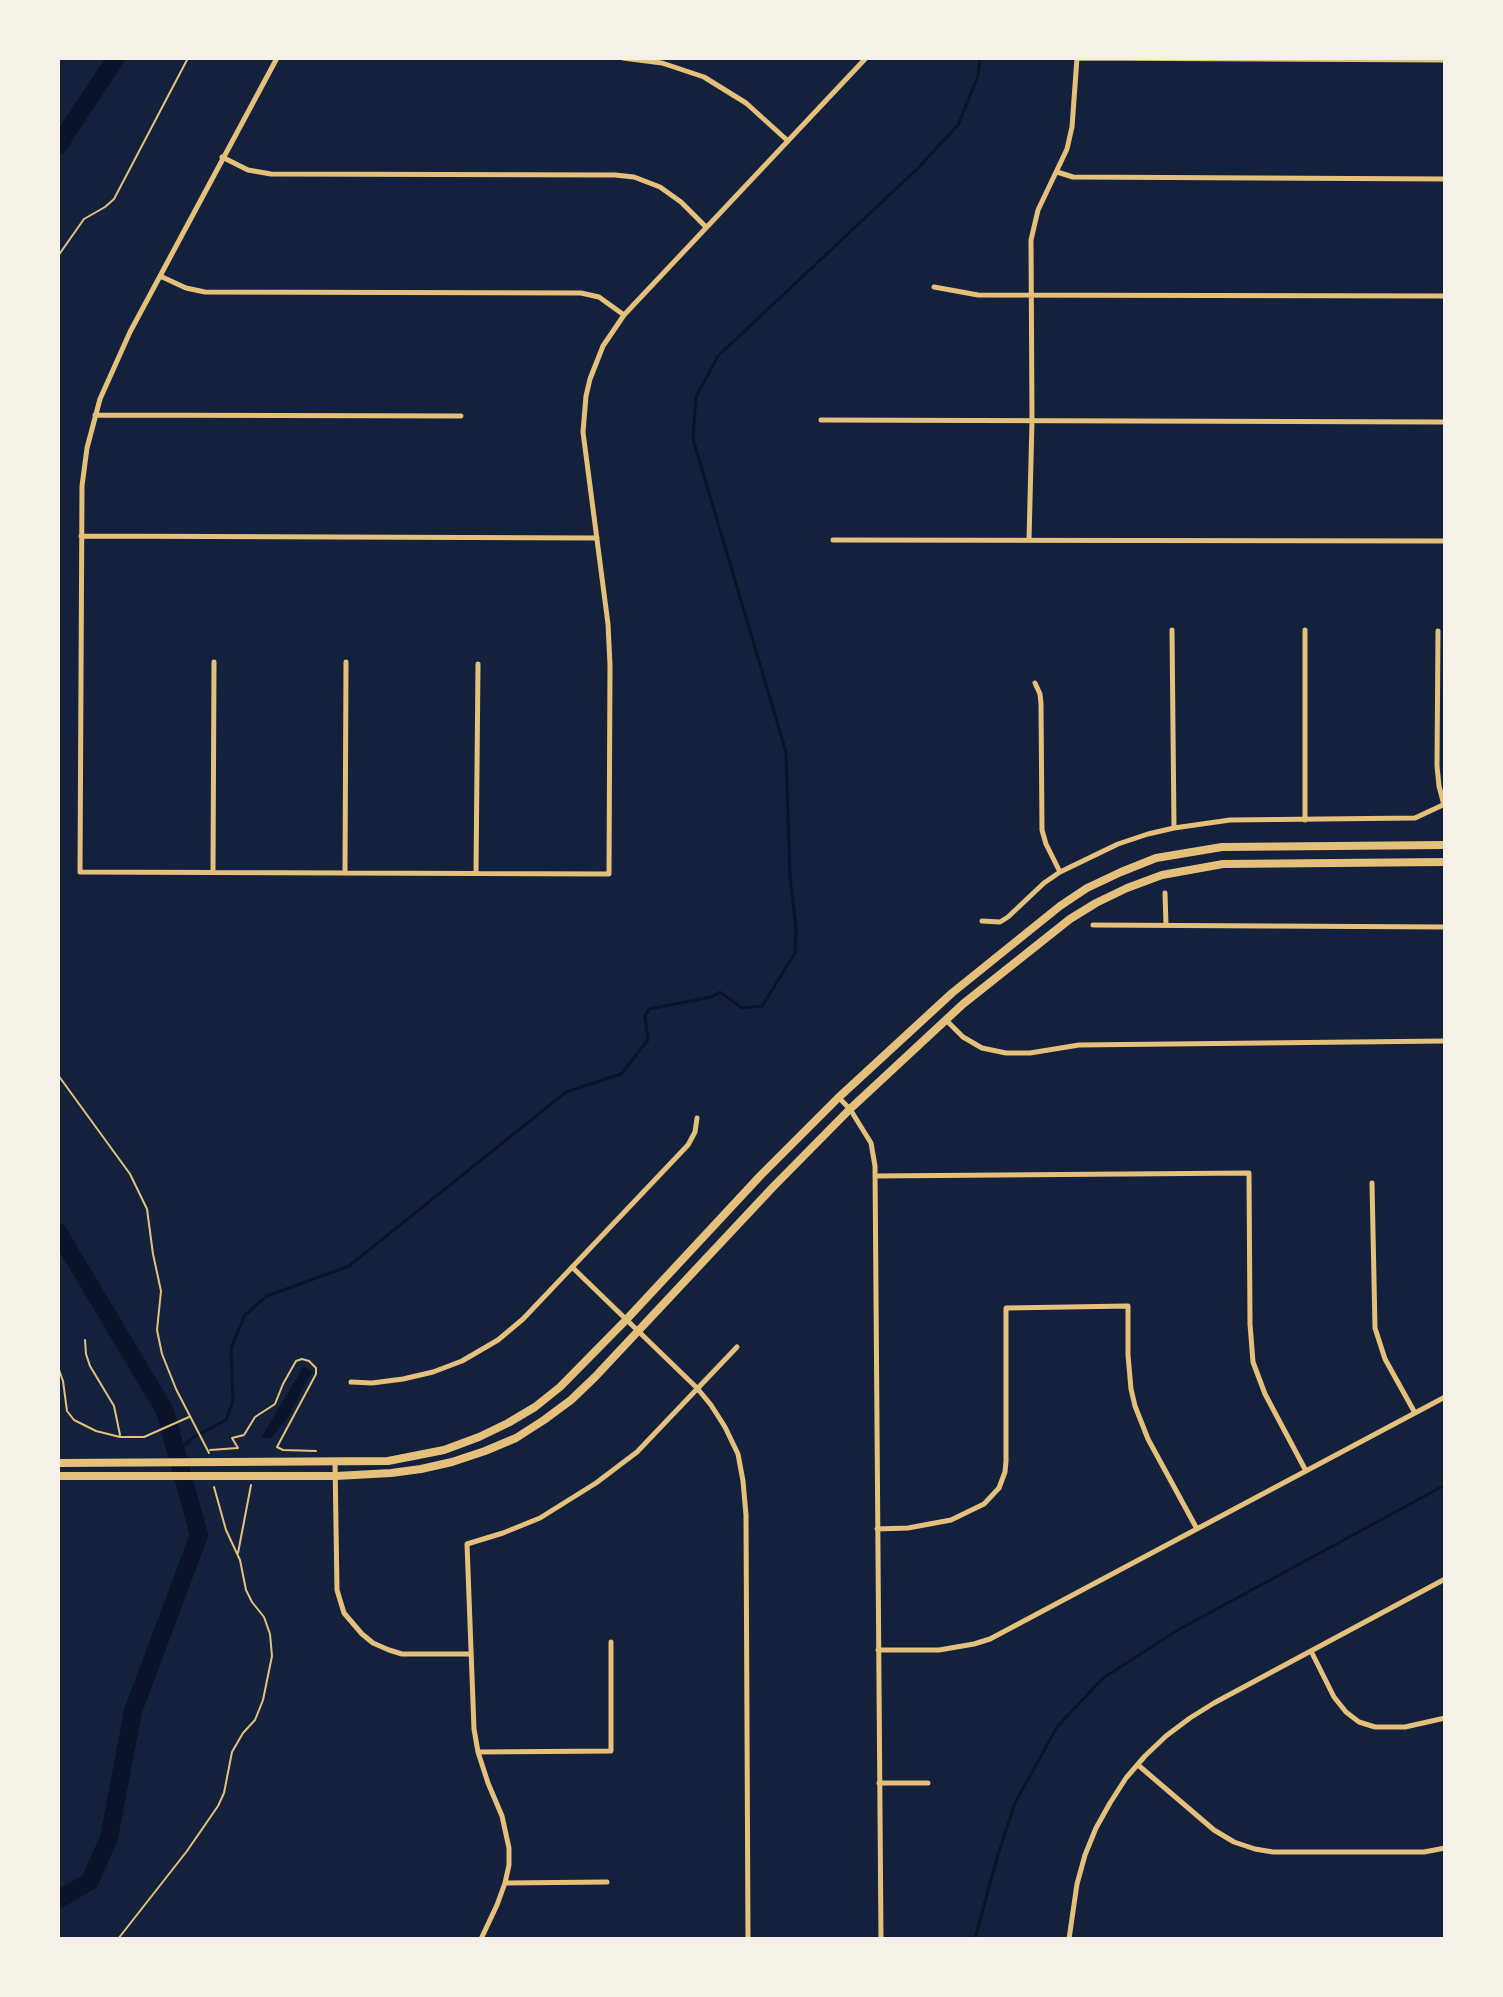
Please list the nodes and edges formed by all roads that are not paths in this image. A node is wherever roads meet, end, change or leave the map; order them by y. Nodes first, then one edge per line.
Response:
1 (277, 58) edge
2 (623, 58) edge
3 (866, 58) edge
4 (1077, 58) edge
5 (1445, 60) edge
6 (788, 141) junction
7 (222, 157) junction
8 (1057, 172) junction
9 (1445, 179) edge
10 (706, 227) junction
11 (160, 276) junction
12 (934, 287) dead end
13 (1030, 296) junction
14 (1445, 296) edge
15 (624, 315) junction
16 (95, 415) junction
17 (461, 416) dead end
18 (821, 420) dead end
19 (1032, 421) junction
20 (1445, 422) edge
21 (81, 536) junction
22 (597, 538) junction
23 (833, 540) dead end
24 (1029, 540) junction
25 (1445, 541) edge
26 (1172, 630) dead end
27 (1305, 630) dead end
28 (1438, 631) dead end
29 (214, 662) dead end
30 (346, 662) dead end
31 (478, 664) dead end
32 (1035, 683) dead end
33 (1444, 804) edge
34 (1305, 820) junction
35 (1174, 828) junction
36 (1445, 845) edge
37 (1222, 847) junction
38 (1445, 862) edge
39 (1223, 864) junction
40 (213, 872) junction
41 (1060, 872) junction
42 (345, 873) junction
43 (476, 873) junction
44 (1165, 893) dead end
45 (982, 921) dead end
46 (1093, 925) dead end
47 (1166, 925) junction
48 (1445, 927) edge
49 (946, 1020) junction
50 (1445, 1041) edge
51 (838, 1098) junction
52 (850, 1109) junction
53 (697, 1118) dead end
54 (875, 1176) junction
55 (1372, 1183) dead end
56 (572, 1267) junction
57 (626, 1320) junction
58 (638, 1332) junction
59 (737, 1347) dead end
60 (351, 1382) dead end
61 (697, 1388) junction
62 (1445, 1397) edge
63 (1415, 1413) junction
64 (335, 1462) junction
65 (58, 1463) edge
66 (1306, 1471) junction
67 (58, 1476) edge
68 (336, 1476) junction
69 (877, 1529) junction
70 (1197, 1529) junction
71 (1445, 1579) edge
72 (611, 1642) dead end
73 (878, 1650) junction
74 (1311, 1651) junction
75 (471, 1654) junction
76 (1445, 1718) edge
77 (478, 1752) junction
78 (1138, 1765) junction
79 (879, 1783) junction
80 (928, 1783) dead end
81 (1445, 1848) edge
82 (607, 1882) dead end
83 (505, 1883) junction
84 (481, 1939) edge
85 (748, 1939) edge
86 (881, 1939) edge
87 (1069, 1939) edge

1 - 7 street
2 - 6 street
3 - 6 street
4 - 5 street
4 - 8 street
6 - 10 street
7 - 10 street
7 - 11 street
8 - 9 street
8 - 13 street
10 - 15 street
11 - 15 street
11 - 16 street
12 - 13 street
13 - 14 street
13 - 19 street
15 - 22 street
16 - 17 street
16 - 21 street
18 - 19 street
19 - 20 street
19 - 24 street
21 - 22 street
21 - 40 street
22 - 43 street
23 - 24 street
24 - 25 street
26 - 35 street
27 - 34 street
28 - 33 street
29 - 40 street
30 - 42 street
31 - 43 street
32 - 41 street
33 - 34 street
34 - 35 street
35 - 41 street
36 - 37 main road
37 - 39 main road
37 - 51 main road
38 - 39 main road
39 - 49 main road
40 - 42 street
41 - 45 street
42 - 43 street
44 - 47 street
46 - 47 street
47 - 48 street
49 - 50 street
49 - 52 main road
51 - 52 street
51 - 57 main road
52 - 54 street
52 - 58 main road
53 - 56 street
54 - 66 street
54 - 69 street
55 - 63 street
56 - 57 street
56 - 60 street
57 - 58 street
57 - 64 main road
58 - 61 street
58 - 68 main road
59 - 61 street
61 - 75 street
61 - 85 street
62 - 63 street
63 - 66 street
64 - 65 main road
64 - 68 street
66 - 70 street
67 - 68 main road
68 - 75 street
69 - 70 street
69 - 73 street
70 - 73 street
71 - 74 street
72 - 77 street
73 - 79 street
74 - 76 street
74 - 78 street
75 - 77 street
77 - 83 street
78 - 81 street
78 - 87 street
79 - 80 street
79 - 86 street
82 - 83 street
83 - 84 street

